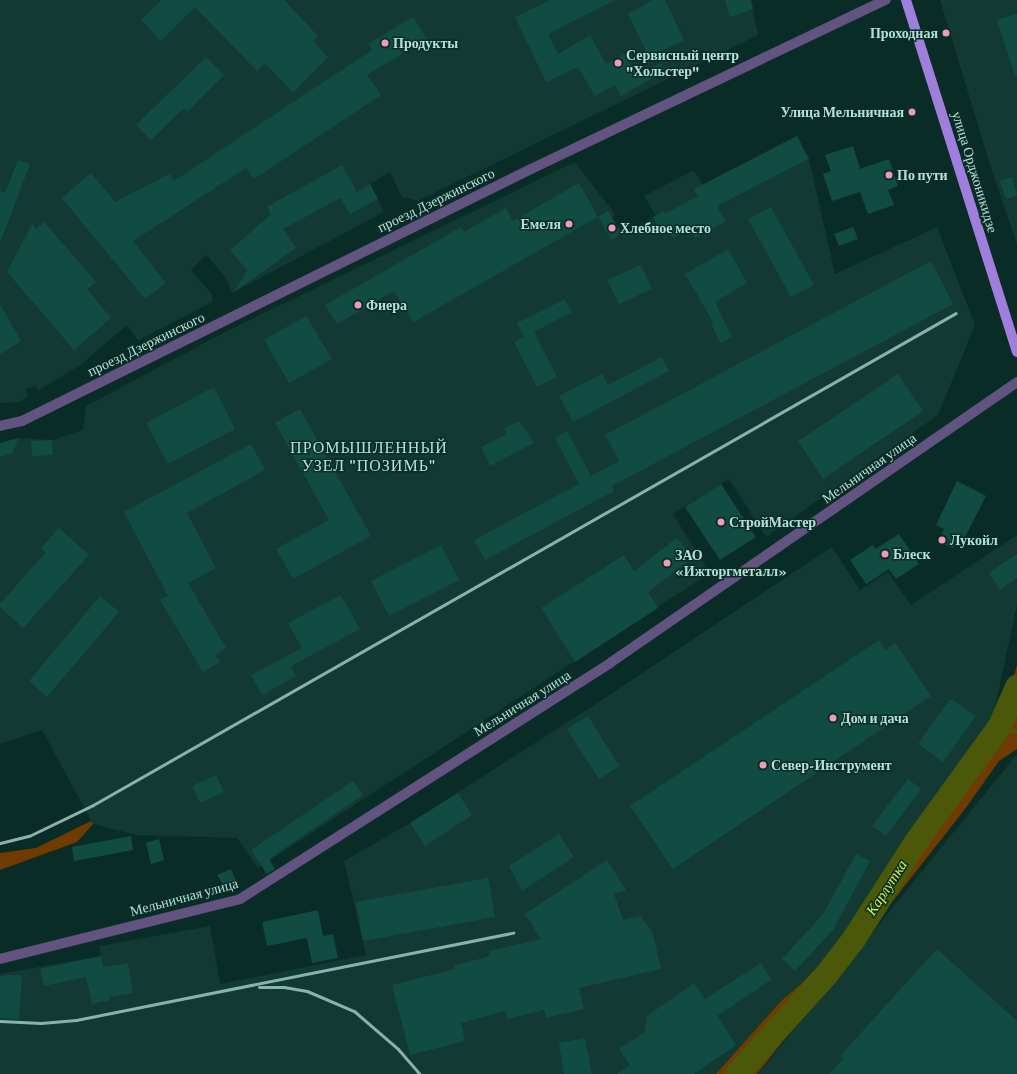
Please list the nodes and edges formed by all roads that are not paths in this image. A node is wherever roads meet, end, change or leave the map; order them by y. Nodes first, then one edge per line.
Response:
1 (886, 0) edge
2 (906, 0) edge
3 (1017, 352) edge
4 (1017, 382) edge
5 (0, 426) edge
6 (0, 959) edge

1 - 5 street, проезд Дзержинского
2 - 3 main road, улица Орджоникидзе
4 - 6 street, Мельничная улица

